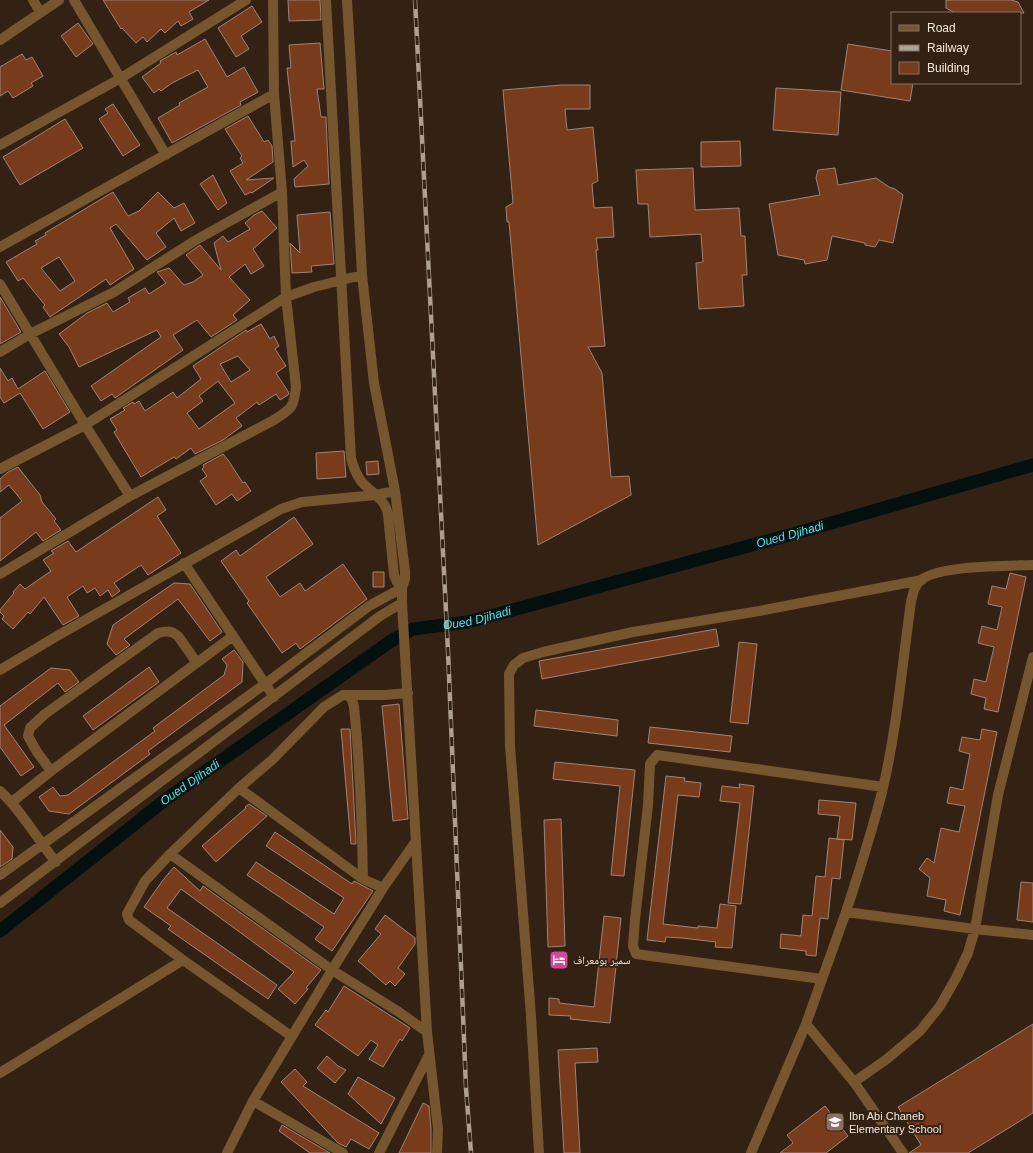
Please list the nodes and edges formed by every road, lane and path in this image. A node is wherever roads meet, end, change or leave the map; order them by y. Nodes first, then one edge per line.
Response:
1 (33, 0) edge
2 (59, 0) edge
3 (74, 0) edge
4 (246, 0) edge
5 (272, 0) edge
6 (326, 0) edge
7 (347, 0) edge
8 (40, 12) junction
9 (0, 40) edge
10 (120, 78) junction
11 (274, 94) junction
12 (0, 144) edge
13 (166, 155) junction
14 (282, 192) junction
15 (0, 247) edge
16 (362, 275) junction
17 (341, 279) junction
18 (0, 284) edge
19 (286, 297) junction
20 (30, 334) junction
21 (0, 352) edge
22 (85, 425) junction
23 (0, 469) edge
24 (395, 491) junction
25 (376, 495) junction
26 (130, 496) junction
27 (184, 563) junction
28 (1033, 565) edge
29 (0, 574) edge
30 (922, 580) junction
31 (402, 588) junction
32 (402, 603) junction
33 (233, 636) junction
34 (1033, 657) edge
35 (197, 663) junction
36 (0, 670) edge
37 (265, 684) junction
38 (408, 693) junction
39 (348, 696) junction
40 (274, 697) junction
41 (51, 771) junction
42 (883, 787) junction
43 (239, 788) junction
44 (0, 791) edge
45 (12, 802) junction
46 (416, 841) junction
47 (42, 844) junction
48 (170, 854) junction
49 (56, 862) junction
50 (0, 875) edge
51 (363, 879) junction
52 (383, 888) junction
53 (0, 903) edge
54 (846, 912) junction
55 (975, 929) junction
56 (1033, 936) edge
57 (183, 960) junction
58 (332, 970) junction
59 (822, 979) junction
60 (806, 1024) junction
61 (427, 1032) junction
62 (291, 1036) junction
63 (429, 1055) junction
64 (0, 1073) edge
65 (854, 1082) junction
66 (253, 1101) junction
67 (227, 1153) edge
68 (343, 1153) edge
69 (379, 1153) edge
70 (437, 1153) edge
71 (538, 1153) edge
72 (751, 1153) edge
73 (903, 1153) edge

1 - 8 street
2 - 8 street
3 - 10 street
4 - 10 street
5 - 11 street
6 - 17 street
7 - 16 street
8 - 9 street
10 - 12 street
10 - 13 street
11 - 13 street
11 - 14 street
13 - 15 street
14 - 19 street
14 - 20 street
16 - 17 street
16 - 24 street
17 - 19 street
17 - 25 street
18 - 20 street
19 - 22 street
19 - 26 street
20 - 21 street
20 - 22 street
22 - 23 street
22 - 26 street
24 - 25 street
24 - 31 street
25 - 27 street
25 - 31 street
26 - 29 street
27 - 33 street
27 - 36 street
28 - 30 street
30 - 42 street
30 - 71 street
31 - 32 street
31 - 37 street
32 - 38 street
32 - 40 street
33 - 35 street
33 - 37 street
34 - 55 street
35 - 41 street
35 - 41 street
37 - 40 street
37 - 47 street
38 - 39 street
38 - 46 street
39 - 43 street
39 - 51 street
40 - 49 street
41 - 45 street
42 - 54 street
42 - 59 street
43 - 48 street
43 - 51 street
44 - 45 street
45 - 47 street
46 - 52 street
46 - 61 street
47 - 49 street
47 - 50 street
48 - 57 street
48 - 58 street
49 - 53 street
51 - 52 street
52 - 58 street
54 - 55 street
54 - 59 street
55 - 56 street
55 - 65 street
57 - 62 street
57 - 64 street
58 - 61 street
58 - 62 street
59 - 60 street
60 - 65 street
60 - 72 street
61 - 63 street
62 - 66 street
63 - 69 street
63 - 70 street
65 - 73 street
66 - 67 street
66 - 68 street

